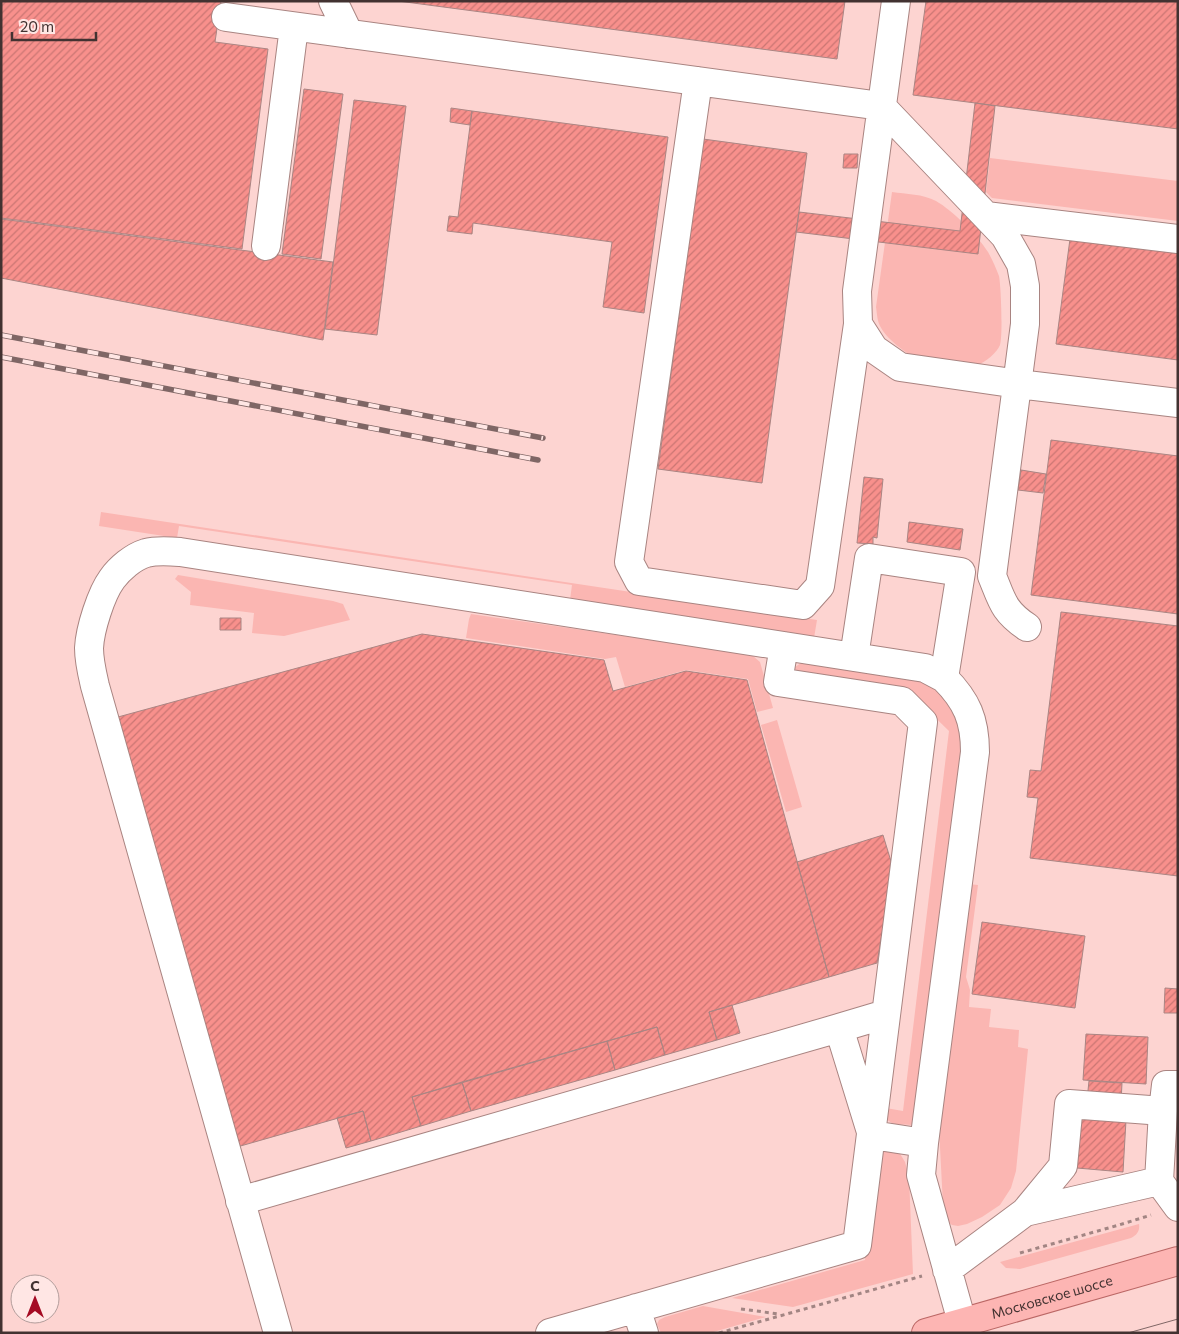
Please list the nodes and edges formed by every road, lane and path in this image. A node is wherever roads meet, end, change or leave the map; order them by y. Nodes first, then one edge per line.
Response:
1 (333, 1) edge
2 (896, 1) edge
3 (226, 17) dead end
4 (294, 27) junction
5 (349, 34) junction
6 (698, 81) junction
7 (881, 106) junction
8 (986, 216) junction
9 (1178, 239) edge
10 (266, 246) dead end
11 (858, 324) junction
12 (1018, 384) junction
13 (1178, 403) edge
14 (1027, 626) dead end
15 (784, 646) junction
16 (854, 657) junction
17 (944, 678) junction
18 (886, 1014) junction
19 (839, 1028) junction
20 (1178, 1084) edge
21 (1164, 1111) junction
22 (872, 1135) junction
23 (924, 1143) junction
24 (1159, 1181) junction
25 (240, 1201) junction
26 (1178, 1207) edge
27 (1025, 1212) junction
28 (1178, 1261) edge
29 (947, 1270) junction
30 (962, 1322) junction
31 (641, 1326) edge
32 (278, 1333) edge
33 (550, 1333) edge
34 (926, 1333) edge

1 - 5 lane
2 - 7 lane
3 - 4 lane
4 - 5 lane
4 - 10 lane
5 - 6 lane
6 - 7 lane
6 - 11 lane
7 - 8 lane
7 - 11 lane
8 - 9 lane
8 - 12 lane
11 - 12 lane
12 - 13 lane
12 - 14 lane
15 - 16 lane
15 - 18 lane
15 - 25 lane
16 - 17 lane
16 - 17 lane
17 - 23 lane
18 - 19 lane
18 - 22 lane
19 - 22 lane
19 - 25 lane
20 - 21 lane
21 - 24 lane
21 - 27 lane
22 - 23 lane
22 - 31 lane
23 - 29 lane
24 - 26 lane
24 - 27 lane
25 - 32 lane
27 - 29 lane
28 - 30 main road, Московское шоссе
29 - 30 lane
30 - 34 main road, Московское шоссе
31 - 33 lane

